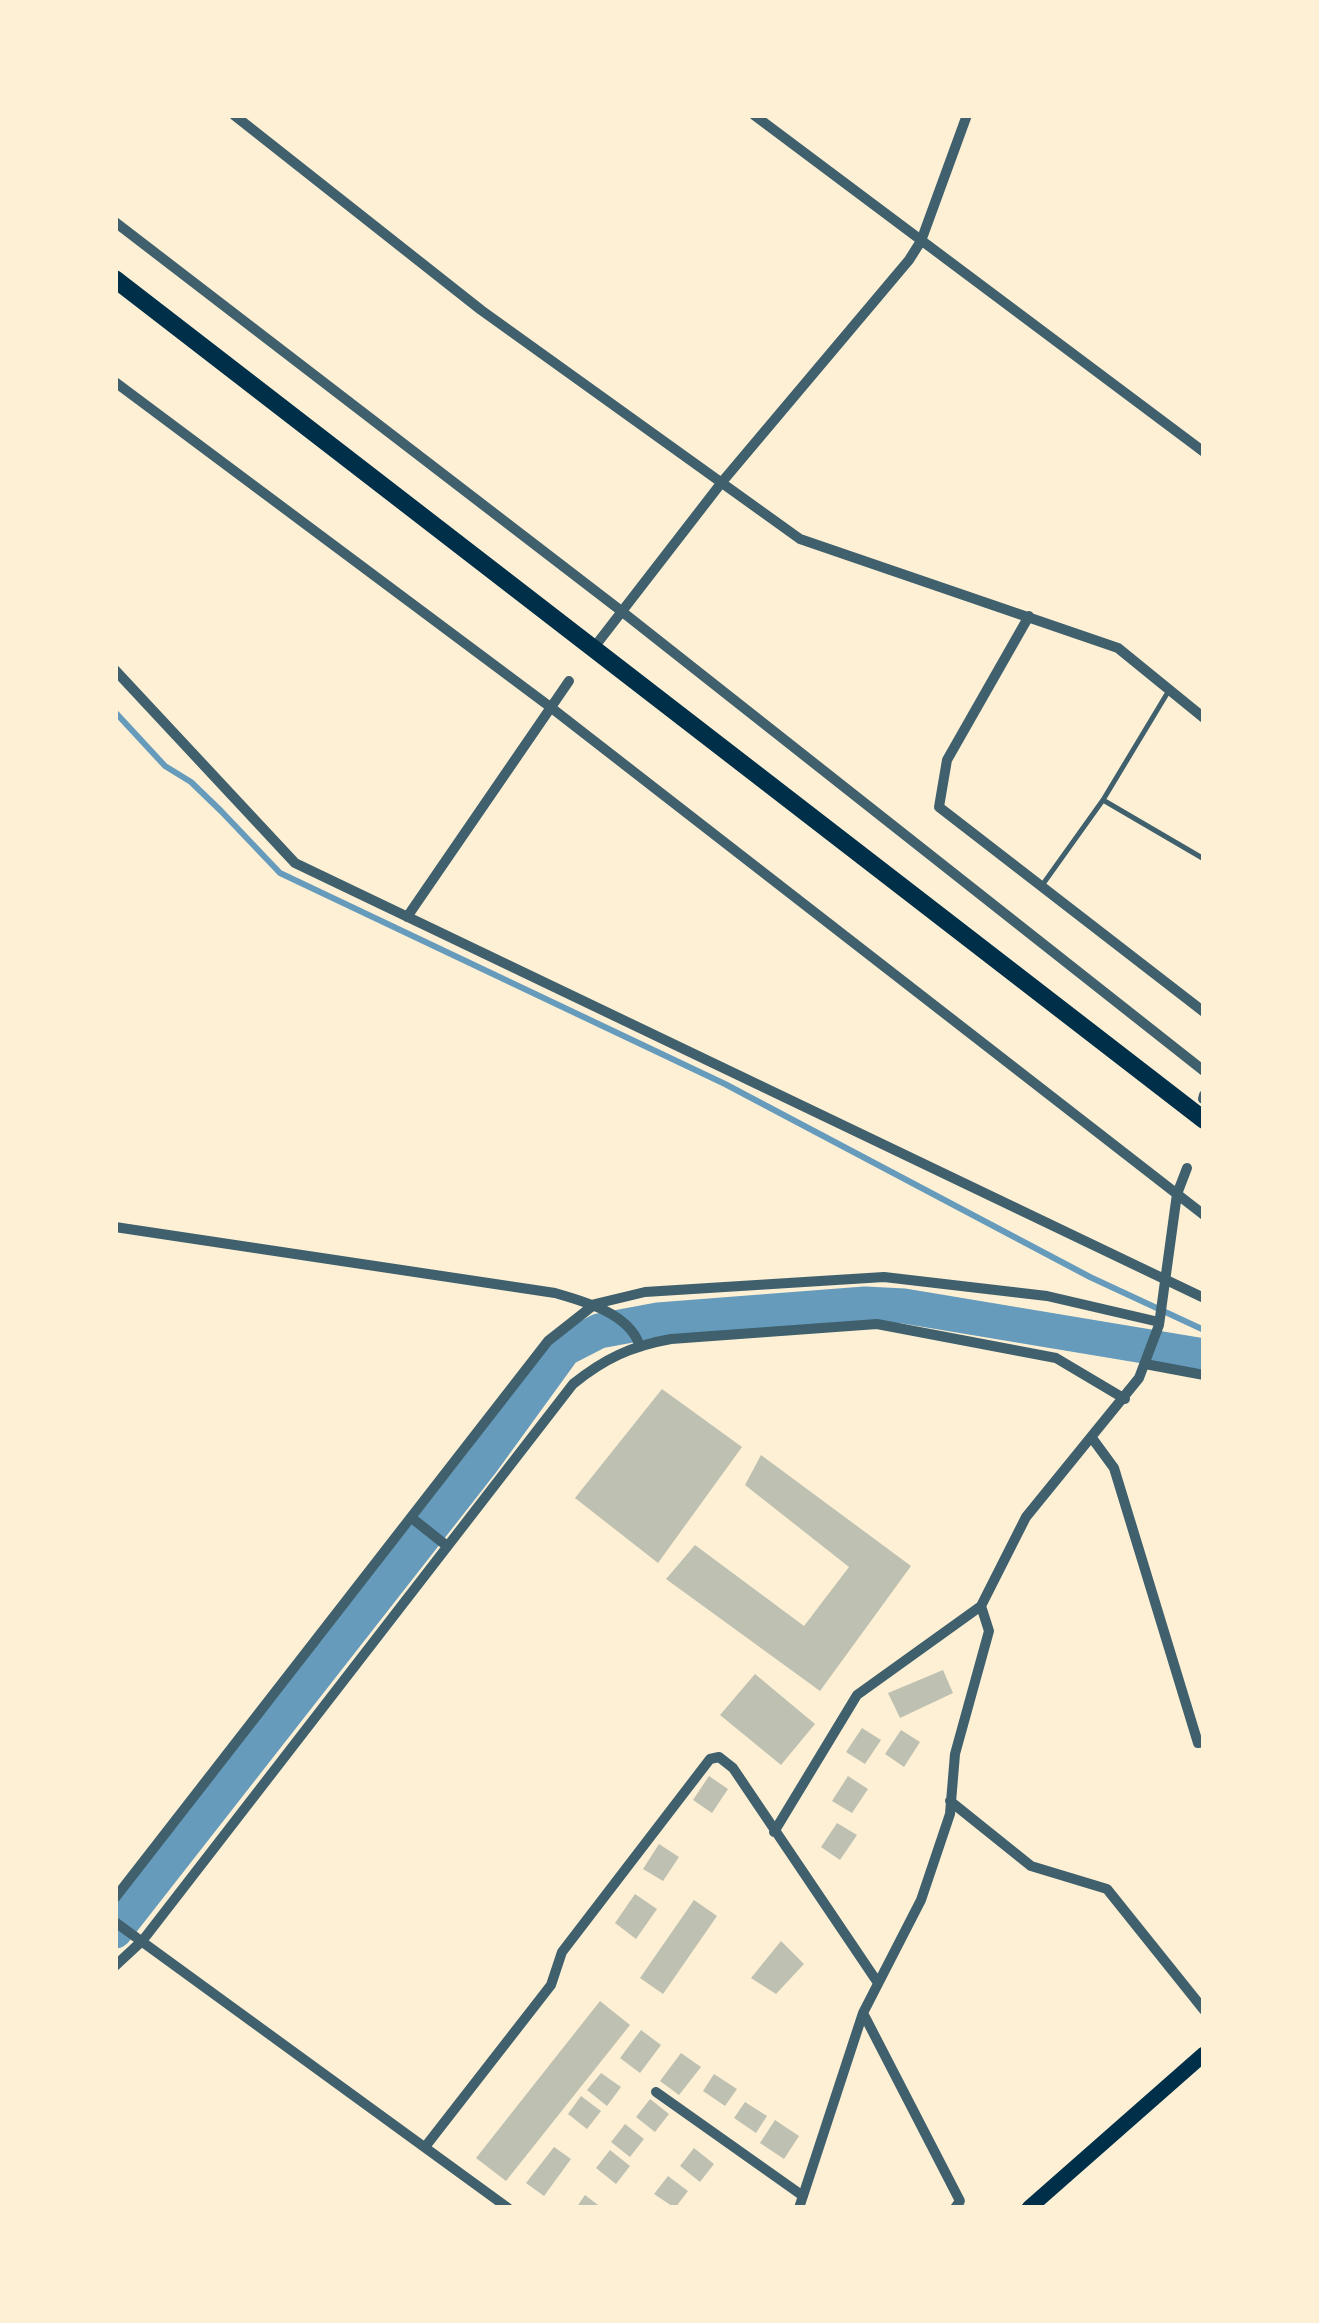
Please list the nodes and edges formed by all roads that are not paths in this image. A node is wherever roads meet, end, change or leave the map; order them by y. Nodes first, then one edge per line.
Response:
1 (234, 115) edge
2 (754, 115) edge
3 (967, 115) edge
4 (115, 222) edge
5 (921, 241) junction
6 (115, 279) edge
7 (115, 382) edge
8 (1204, 452) edge
9 (722, 482) junction
10 (620, 610) junction
11 (1029, 616) junction
12 (600, 641) dead end
13 (115, 670) edge
14 (569, 682) dead end
15 (1170, 690) junction
16 (549, 706) junction
17 (1204, 718) edge
18 (1103, 800) junction
19 (1204, 860) edge
20 (1041, 887) junction
21 (407, 918) junction
22 (1204, 1012) edge
23 (1204, 1071) edge
24 (1204, 1120) edge
25 (1187, 1168) dead end
26 (1177, 1194) junction
27 (1204, 1214) edge
28 (115, 1227) edge
29 (1164, 1279) junction
30 (1204, 1298) edge
31 (596, 1304) junction
32 (1159, 1322) junction
33 (638, 1340) junction
34 (1147, 1361) junction
35 (1204, 1376) edge
36 (1125, 1399) junction
37 (1092, 1438) junction
38 (413, 1520) junction
39 (444, 1544) junction
40 (982, 1606) junction
41 (1204, 1742) edge
42 (950, 1801) junction
43 (774, 1832) junction
44 (115, 1898) edge
45 (115, 1922) edge
46 (139, 1939) junction
47 (115, 1966) edge
48 (878, 1982) junction
49 (1204, 2010) edge
50 (864, 2013) junction
51 (1204, 2054) edge
52 (656, 2092) dead end
53 (425, 2147) junction
54 (804, 2196) junction
55 (508, 2208) edge
56 (800, 2208) edge
57 (955, 2208) edge
58 (1029, 2208) edge

1 - 9 street
2 - 5 street
3 - 5 street
4 - 10 street
5 - 8 street
5 - 9 street
6 - 24 highway
7 - 16 street
9 - 10 street
9 - 11 street
10 - 12 street
10 - 23 street
11 - 15 street
11 - 20 street
13 - 21 street
14 - 16 street
15 - 17 street
15 - 18 lane
16 - 21 street
16 - 26 street
18 - 19 lane
18 - 20 lane
20 - 22 street
21 - 29 street
25 - 26 street
26 - 27 street
26 - 29 street
28 - 31 street
29 - 30 street
29 - 32 street
31 - 32 street
31 - 33 street
31 - 38 street
32 - 34 street
33 - 36 street
33 - 39 street
34 - 35 street
34 - 36 street
36 - 37 street
37 - 40 street
37 - 41 street
38 - 39 street
38 - 44 street
39 - 46 street
40 - 42 street
40 - 43 street
42 - 48 street
42 - 49 street
43 - 48 street
43 - 53 street
45 - 46 street
46 - 47 street
46 - 53 street
48 - 50 street
50 - 54 street
50 - 57 street
51 - 58 main road
52 - 54 street
53 - 55 street
54 - 56 street

